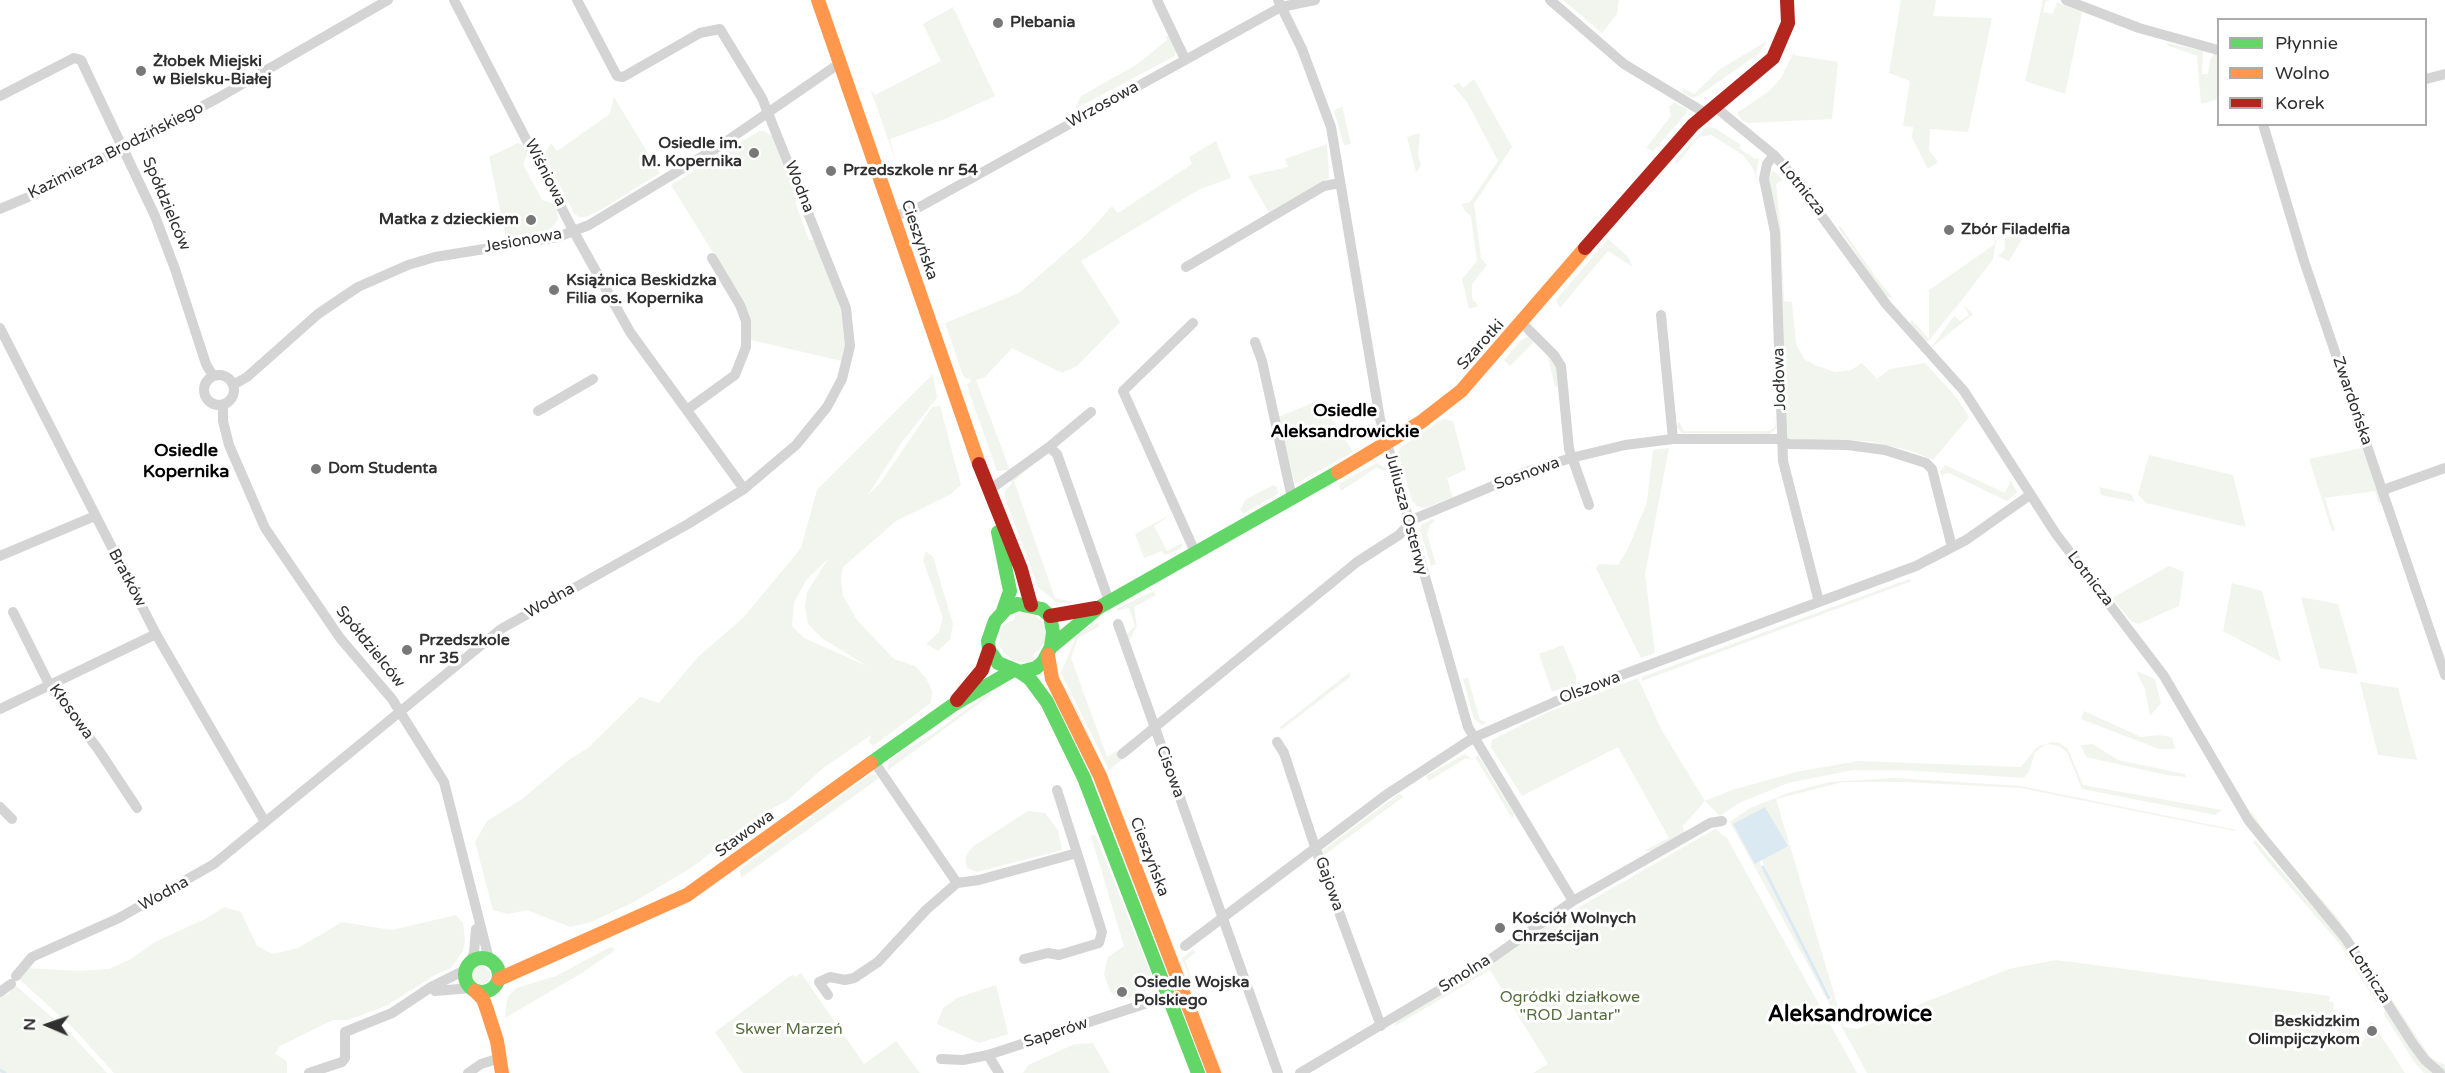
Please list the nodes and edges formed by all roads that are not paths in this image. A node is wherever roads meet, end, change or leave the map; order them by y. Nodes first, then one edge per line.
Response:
1 (388, 0) edge
2 (454, 0) edge
3 (577, 0) edge
4 (818, 0) edge
5 (1157, 0) edge
6 (1314, 0) edge
7 (1550, 0) edge
8 (1787, 0) edge
9 (2067, 0) edge
10 (1280, 4) edge
11 (2217, 50) edge
12 (1185, 59) junction
13 (840, 63) junction
14 (2445, 74) edge
15 (2427, 79) edge
16 (0, 96) edge
17 (1709, 110) junction
18 (768, 112) junction
19 (2264, 126) edge
20 (123, 147) junction
21 (1774, 155) junction
22 (1340, 183) junction
23 (0, 209) edge
24 (894, 216) junction
25 (574, 232) junction
26 (712, 258) dead end
27 (1186, 267) dead end
28 (1661, 315) dead end
29 (1193, 323) dead end
30 (1522, 323) junction
31 (0, 328) edge
32 (1255, 342) dead end
33 (213, 376) junction
34 (593, 379) dead end
35 (233, 385) junction
36 (223, 405) junction
37 (688, 410) junction
38 (538, 411) dead end
39 (1091, 412) dead end
40 (1673, 439) junction
41 (1782, 441) junction
42 (1387, 444) junction
43 (1049, 447) junction
44 (1571, 458) junction
45 (2445, 468) edge
46 (744, 489) junction
47 (2383, 490) junction
48 (988, 491) junction
49 (2030, 495) junction
50 (1292, 498) junction
51 (1589, 505) dead end
52 (95, 516) junction
53 (1409, 523) junction
54 (1952, 547) junction
55 (1195, 552) junction
56 (0, 556) edge
57 (1819, 602) junction
58 (1031, 605) junction
59 (1103, 605) junction
60 (13, 612) dead end
61 (1003, 612) junction
62 (1050, 616) junction
63 (1118, 624) dead end
64 (156, 634) junction
65 (989, 650) junction
66 (1049, 651) junction
67 (1016, 672) junction
68 (2445, 675) edge
69 (50, 686) junction
70 (953, 705) junction
71 (0, 709) edge
72 (399, 710) junction
73 (1154, 729) junction
74 (1473, 738) junction
75 (1277, 742) dead end
76 (1122, 754) dead end
77 (873, 760) junction
78 (1057, 790) dead end
79 (0, 807) edge
80 (137, 808) dead end
81 (12, 819) dead end
82 (1722, 821) dead end
83 (266, 822) junction
84 (1315, 847) junction
85 (1077, 853) junction
86 (957, 883) junction
87 (1573, 901) junction
88 (476, 916) junction
89 (1223, 919) junction
90 (1185, 946) dead end
91 (1024, 959) dead end
92 (491, 960) junction
93 (539, 960) junction
94 (468, 966) junction
95 (496, 984) junction
96 (473, 990) junction
97 (0, 992) edge
98 (423, 994) junction
99 (828, 995) dead end
100 (1169, 996) junction
101 (1381, 1026) junction
102 (496, 1041) junction
103 (988, 1055) junction
104 (500, 1058) junction
105 (941, 1059) dead end
106 (309, 1073) edge
107 (468, 1073) edge
108 (502, 1073) edge
109 (999, 1073) edge
110 (1198, 1073) edge
111 (1214, 1073) edge
112 (1278, 1073) edge
113 (1300, 1073) edge
114 (2440, 1073) edge

1 - 20 street, Kazimierza Brodzińskiego
2 - 25 street, Wiśniowa
3 - 18 street, Wodna
4 - 13 street, Cieszyńska
5 - 12 street
6 - 10 street, Wrzosowa
7 - 17 street, Lotnicza
8 - 17 street, Szarotki
9 - 11 street
10 - 12 street, Wrzosowa
10 - 22 street, Juliusza Osterwy
12 - 24 street, Wrzosowa
13 - 18 street, Jesionowa
13 - 24 street, Cieszyńska
14 - 15 street
16 - 20 street, Spółdzielców
17 - 21 street, Lotnicza
17 - 30 street, Szarotki
18 - 25 street, Jesionowa
18 - 46 street, Wodna
19 - 47 street, Zwardońska
20 - 23 street, Kazimierza Brodzińskiego
20 - 33 street, Spółdzielców
21 - 41 street, Jodłowa
21 - 49 street, Lotnicza
22 - 27 street
22 - 42 street, Juliusza Osterwy
24 - 48 street, Cieszyńska
25 - 35 street, Jesionowa
25 - 37 street, Wiśniowa
26 - 37 street
28 - 40 street
29 - 55 street
30 - 42 street, Szarotki
30 - 44 street
31 - 52 street, Bratków
32 - 50 street
33 - 35 street
33 - 36 street
34 - 38 street
35 - 36 street
36 - 72 street, Spółdzielców
37 - 46 street, Wiśniowa
39 - 43 street
40 - 41 street, Sosnowa
40 - 44 street, Sosnowa
41 - 54 street, Sosnowa
41 - 57 street, Jodłowa
42 - 50 street, Szarotki
42 - 53 street, Juliusza Osterwy
43 - 48 street
43 - 59 street
44 - 51 street
44 - 53 street, Sosnowa
45 - 47 street
46 - 72 street, Wodna
47 - 68 street, Zwardońska
48 - 58 street, Cieszyńska
48 - 61 street, Cieszyńska
49 - 54 street, Olszowa
49 - 114 street, Lotnicza
50 - 55 street, Szarotki
52 - 56 street
52 - 64 street, Bratków
53 - 73 street, Sosnowa
53 - 74 street, Juliusza Osterwy
54 - 57 street, Olszowa
55 - 59 street, Szarotki
57 - 74 street, Olszowa
58 - 61 street
58 - 62 street
59 - 62 street, Szarotki
59 - 66 street, Szarotki
60 - 69 street, Kłosowa
61 - 65 street
62 - 66 street
63 - 73 street, Cisowa
64 - 69 street
64 - 83 street, Bratków
65 - 67 street
65 - 70 street, Stawowa
66 - 67 street
66 - 111 street, Cieszyńska
67 - 70 street, Stawowa
67 - 100 street, Cieszyńska
69 - 71 street
69 - 80 street, Kłosowa
70 - 77 street, Stawowa
72 - 83 street, Wodna
72 - 88 street, Spółdzielców
73 - 76 street, Sosnowa
73 - 89 street, Cisowa
74 - 84 street, Olszowa
74 - 87 street, Juliusza Osterwy
75 - 84 street, Gajowa
77 - 86 street
77 - 93 street, Stawowa
78 - 85 street
79 - 81 street
82 - 87 street, Smolna
83 - 97 street, Wodna
84 - 89 street, Olszowa
84 - 101 street, Gajowa
85 - 86 street
85 - 91 street
86 - 99 street
87 - 101 street, Smolna
88 - 92 street, Spółdzielców
88 - 94 street, Spółdzielców
89 - 90 street, Olszowa
89 - 112 street
92 - 93 street, Stawowa
92 - 94 street
92 - 95 street
93 - 95 street, Stawowa
94 - 96 street
94 - 98 street
95 - 96 street
95 - 102 street
96 - 98 street
96 - 102 street
98 - 106 street
100 - 103 street, Saperów
100 - 110 street, Cieszyńska
101 - 113 street, Smolna
102 - 104 street
103 - 105 street, Saperów
103 - 109 street
104 - 107 street
104 - 108 street

